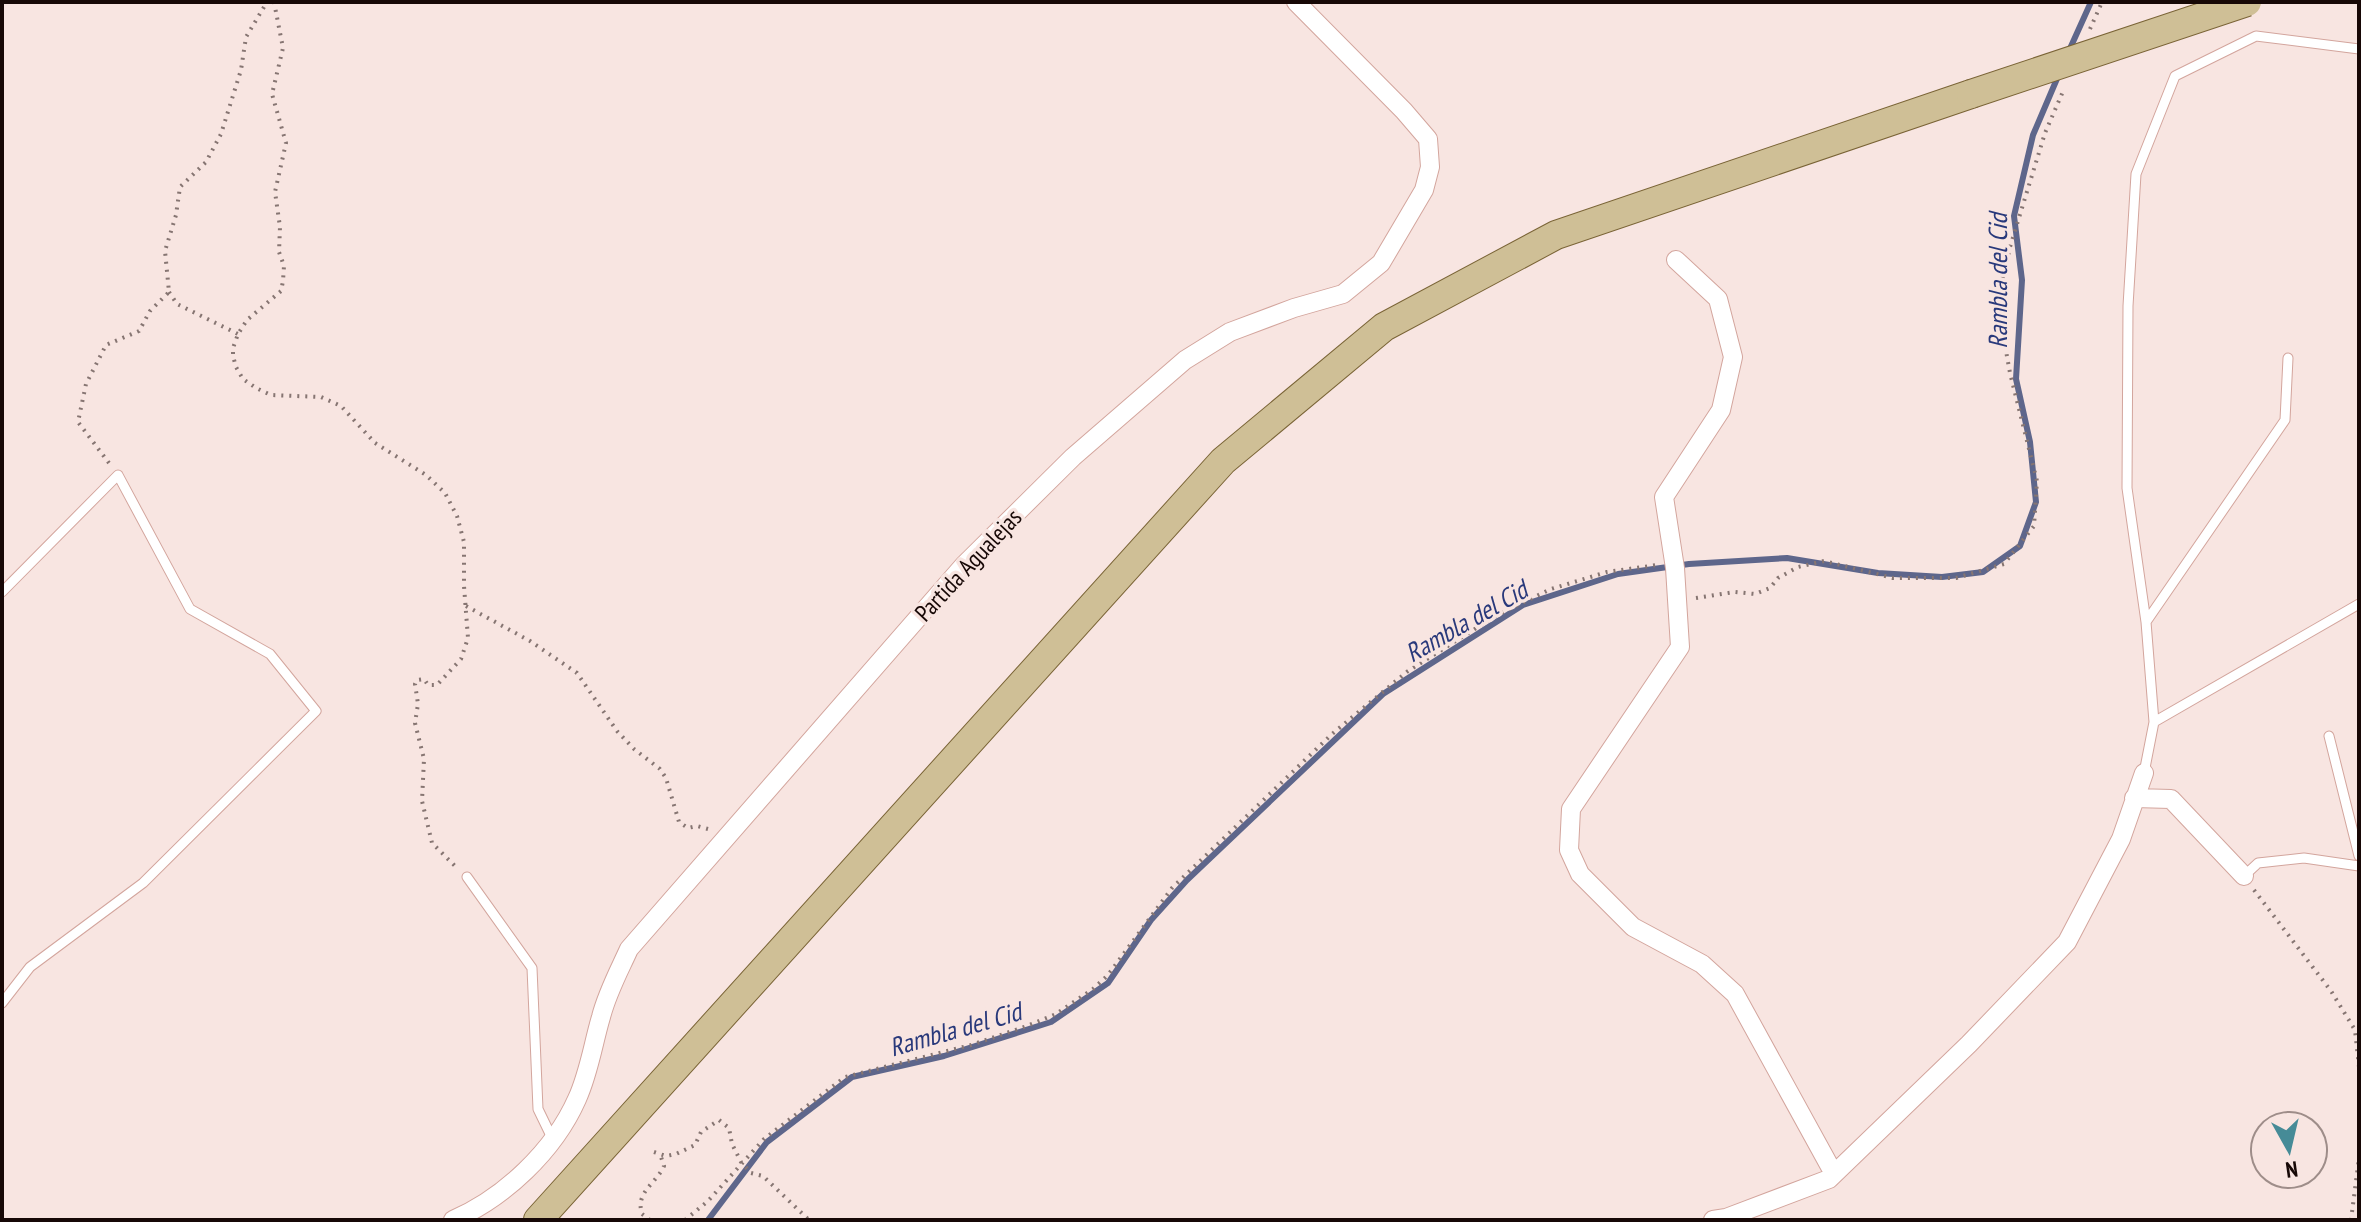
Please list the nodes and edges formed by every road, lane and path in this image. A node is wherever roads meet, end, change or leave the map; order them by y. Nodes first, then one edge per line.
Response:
1 (267, 2) edge
2 (274, 2) edge
3 (1296, 2) edge
4 (2102, 2) edge
5 (2247, 2) edge
6 (2089, 31) dead end
7 (2359, 49) edge
8 (2064, 90) dead end
9 (1676, 260) dead end
10 (169, 292) junction
11 (238, 334) junction
12 (2288, 358) dead end
13 (118, 475) junction
14 (1675, 563) junction
15 (2, 592) edge
16 (1677, 602) junction
17 (2359, 604) edge
18 (465, 606) junction
19 (2146, 622) junction
20 (2154, 722) junction
21 (2329, 736) dead end
22 (2144, 773) joint
23 (2134, 798) junction
24 (723, 840) junction
25 (2359, 856) edge
26 (2359, 866) edge
27 (2244, 876) junction
28 (467, 877) joint
29 (2, 1003) edge
30 (2359, 1067) edge
31 (553, 1140) junction
32 (654, 1152) dead end
33 (660, 1154) junction
34 (2359, 1158) edge
35 (742, 1162) junction
36 (1834, 1174) junction
37 (453, 1220) edge
38 (538, 1220) edge
39 (650, 1220) edge
40 (685, 1220) edge
41 (809, 1220) edge
42 (1713, 1220) edge
43 (2351, 1220) edge

1 - 10 path
2 - 11 path
3 - 24 street, Partida Agualejas
4 - 6 path
5 - 38 main road, bridge
7 - 19 lane
8 - 16 path
9 - 14 street
10 - 11 path
10 - 13 path
11 - 18 path
12 - 19 lane
13 - 15 lane
13 - 29 lane
14 - 16 street
14 - 35 path
16 - 36 street
17 - 20 lane
18 - 24 path
18 - 28 path
19 - 20 lane
20 - 22 lane
21 - 25 lane
22 - 23 street
23 - 27 street
23 - 36 street
24 - 31 street, Partida Agualejas
26 - 27 lane
27 - 30 path
28 - 31 lane
31 - 37 street, Partida Agualejas
32 - 33 path
33 - 35 path
33 - 39 path
34 - 43 path
35 - 40 path
35 - 41 path
36 - 42 street

